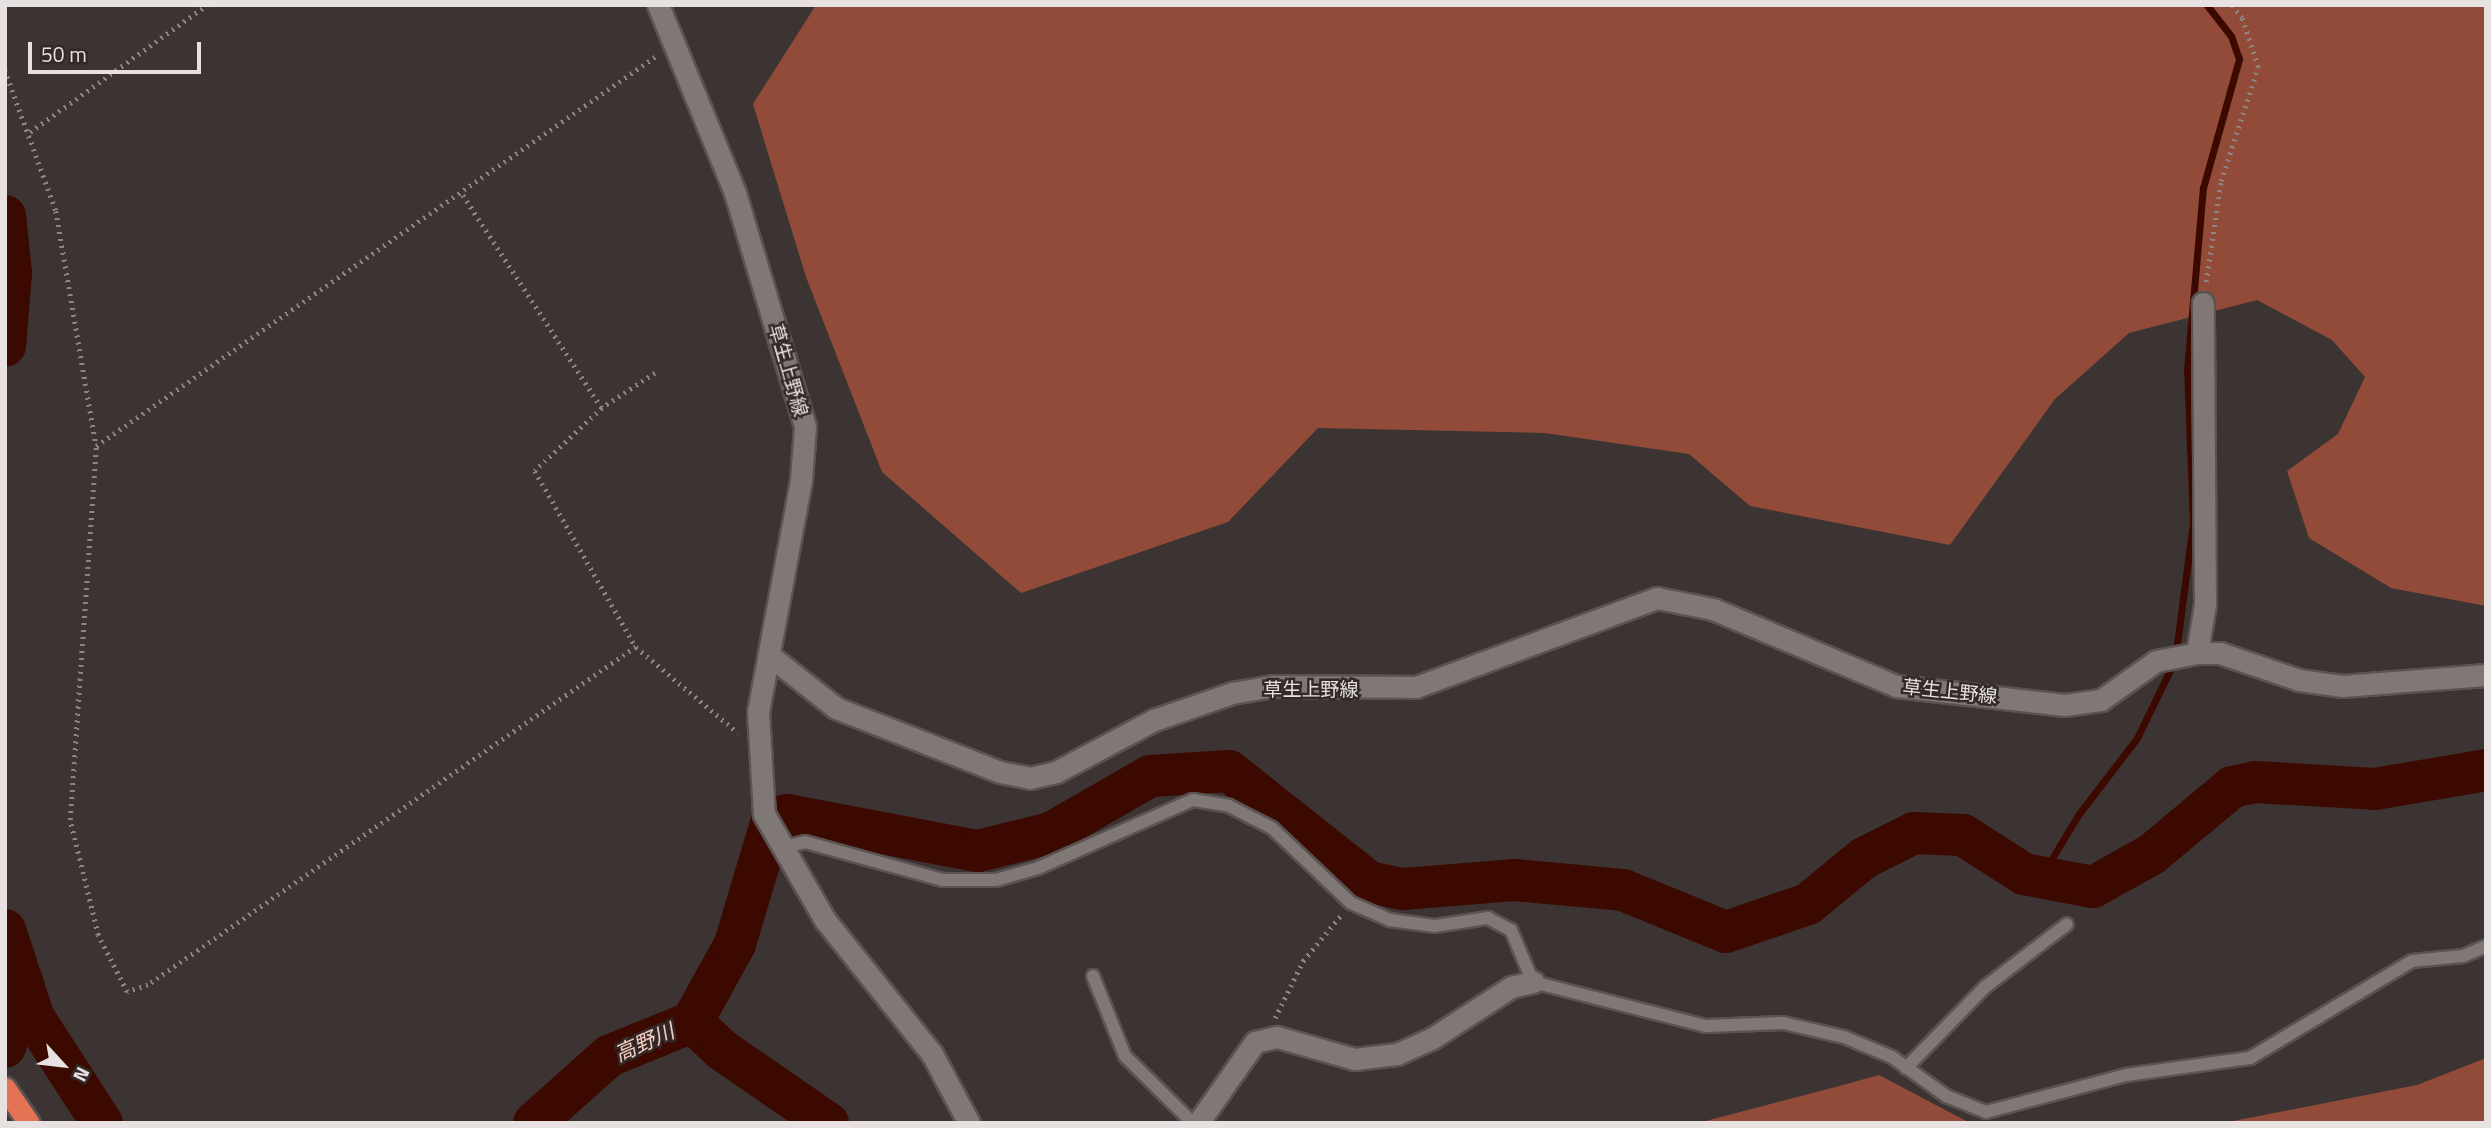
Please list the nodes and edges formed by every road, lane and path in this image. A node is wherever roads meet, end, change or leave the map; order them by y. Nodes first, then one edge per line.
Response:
1 (207, 5) edge
2 (658, 5) edge
3 (2232, 5) edge
4 (676, 41) junction
5 (5, 70) edge
6 (30, 132) junction
7 (463, 195) junction
8 (2203, 303) joint
9 (655, 373) dead end
10 (602, 408) junction
11 (96, 446) junction
12 (636, 647) junction
13 (2197, 653) junction
14 (769, 655) junction
15 (2486, 675) edge
16 (757, 751) junction
17 (780, 848) junction
18 (1351, 903) junction
19 (2067, 924) dead end
20 (2486, 946) edge
21 (1093, 976) dead end
22 (1534, 982) junction
23 (1264, 1040) junction
24 (1906, 1068) junction
25 (5, 1088) edge
26 (24, 1116) edge
27 (969, 1123) edge
28 (1195, 1123) edge

1 - 6 path
2 - 4 main road, 草生上野線
3 - 8 path
4 - 7 path
4 - 14 main road, 草生上野線
5 - 6 path
6 - 11 path
7 - 10 path
7 - 11 path
8 - 13 main road
9 - 10 path
10 - 12 path
11 - 12 path
12 - 16 path
13 - 14 main road, 草生上野線
13 - 15 main road, 草生上野線
14 - 16 main road
16 - 17 main road
17 - 18 lane
17 - 27 main road
18 - 22 lane
18 - 23 path
19 - 24 lane
20 - 24 lane
21 - 28 lane
22 - 23 main road
22 - 24 lane
23 - 28 main road
25 - 26 highway

